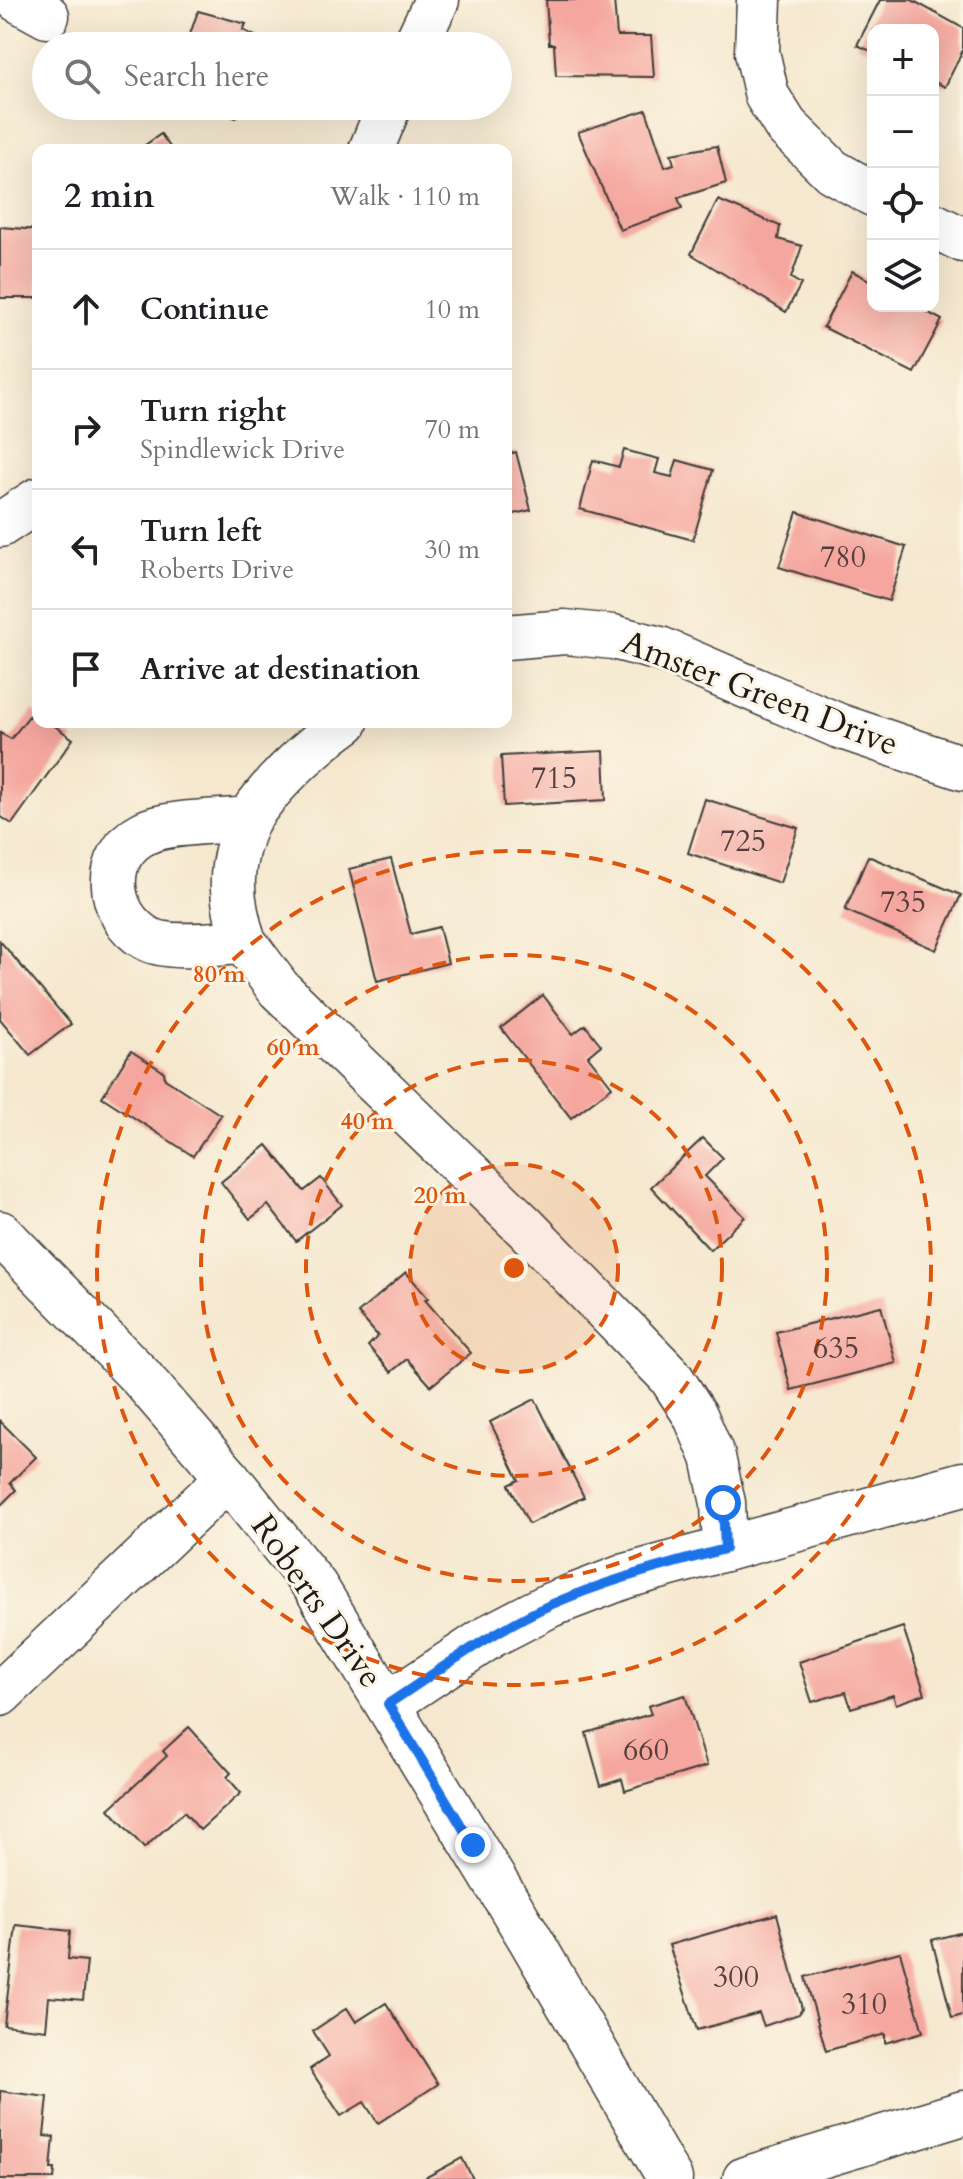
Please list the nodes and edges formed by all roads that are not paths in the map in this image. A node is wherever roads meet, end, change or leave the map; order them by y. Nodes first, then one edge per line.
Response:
1 (437, 0) edge
2 (759, 0) edge
3 (422, 32) edge
4 (383, 120) edge
5 (373, 144) edge
6 (867, 191) edge
7 (939, 228) edge
8 (963, 240) edge
9 (32, 504) edge
10 (0, 525) edge
11 (512, 636) edge
12 (338, 728) edge
13 (963, 768) edge
14 (248, 819) junction
15 (244, 942) junction
16 (0, 1233) edge
17 (228, 1478) junction
18 (963, 1484) edge
19 (725, 1549) junction
20 (0, 1694) edge
21 (388, 1704) junction
22 (963, 2113) edge
23 (670, 2179) edge
24 (745, 2179) edge

1 - 3 street
2 - 6 street
4 - 5 street
7 - 8 street
9 - 10 street
11 - 13 street, Amster Green Drive
12 - 14 street
14 - 15 street
14 - 15 street
15 - 19 street
16 - 17 street, Roberts Drive
17 - 20 street
17 - 21 street, Roberts Drive
18 - 19 street
19 - 21 street
21 - 23 street, Roberts Drive
22 - 24 street

